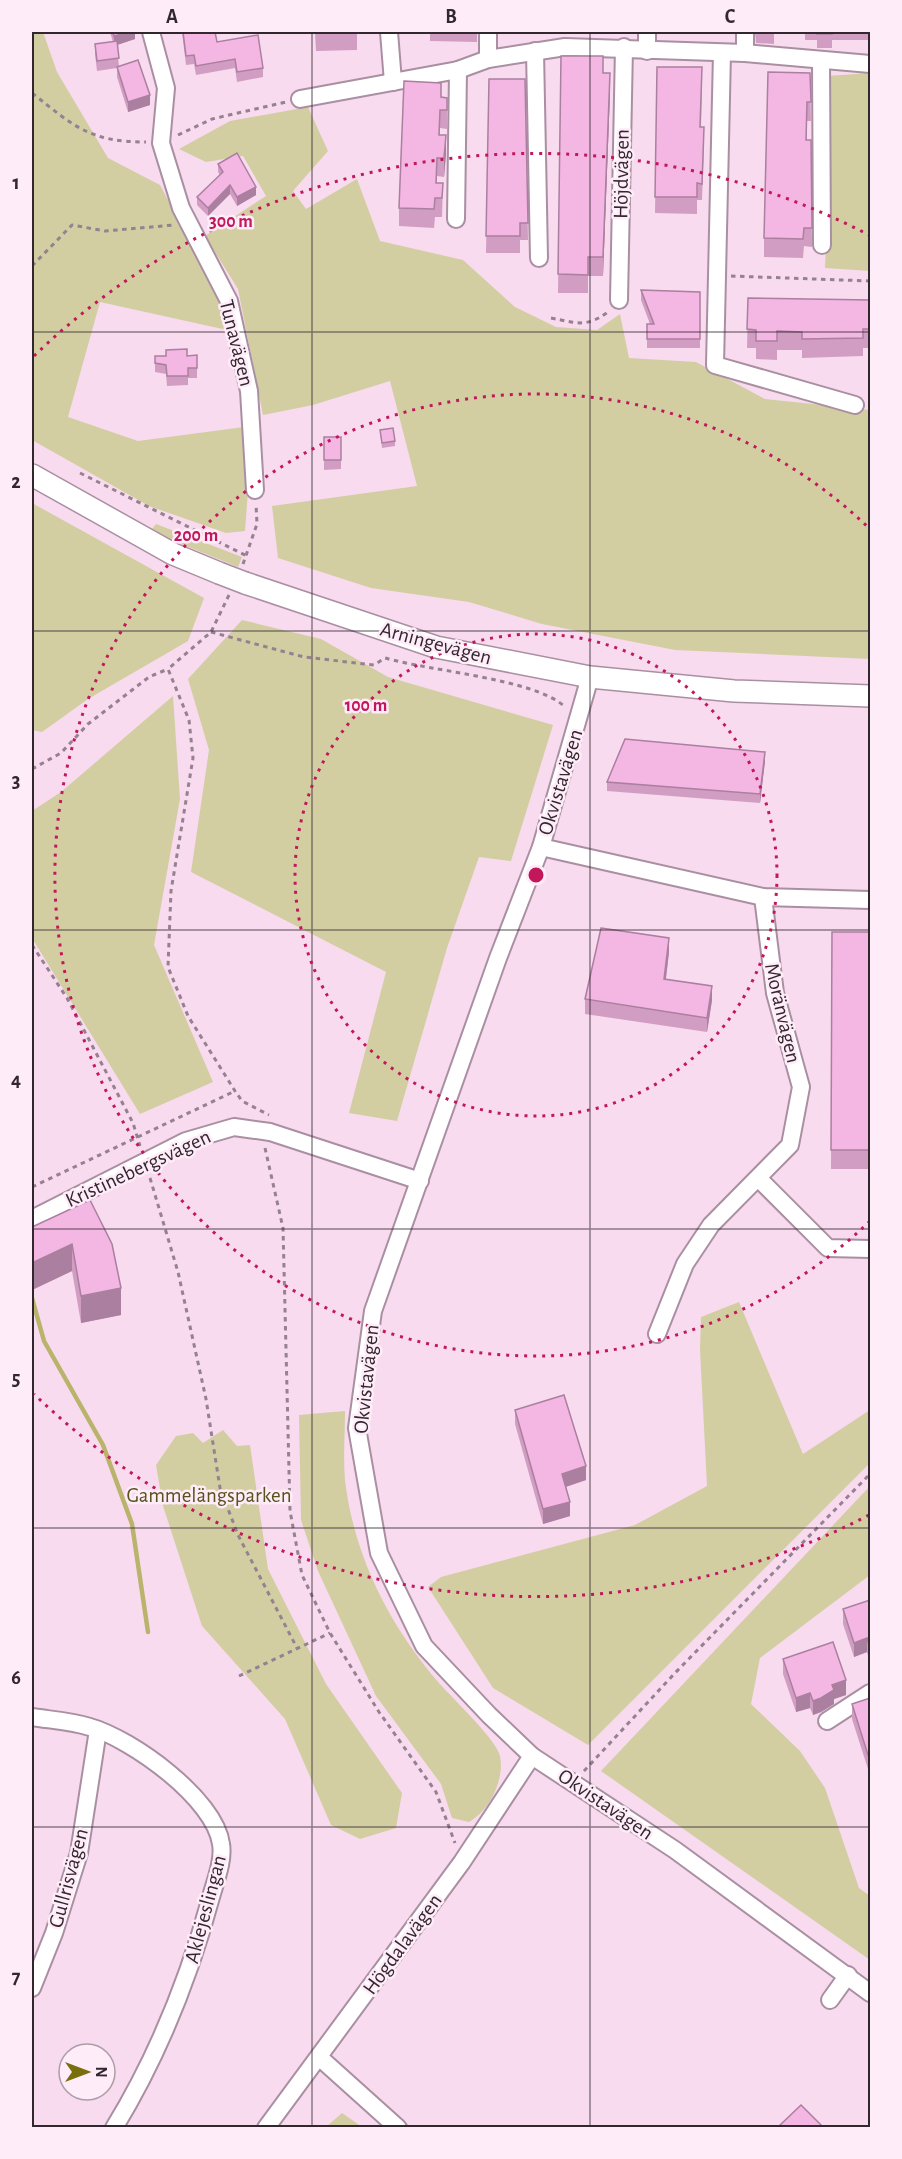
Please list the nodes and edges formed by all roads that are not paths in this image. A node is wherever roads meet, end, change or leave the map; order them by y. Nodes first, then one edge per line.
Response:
1 (151, 32) edge
2 (389, 32) edge
3 (488, 32) edge
4 (647, 32) edge
5 (745, 32) edge
6 (566, 39) edge
7 (624, 47) junction
8 (535, 51) junction
9 (647, 51) junction
10 (722, 53) junction
11 (745, 53) junction
12 (488, 59) junction
13 (821, 61) junction
14 (870, 64) edge
15 (458, 70) junction
16 (393, 82) junction
17 (300, 99) road end
18 (708, 107) dead end
19 (456, 219) dead end
20 (822, 245) dead end
21 (539, 258) dead end
22 (716, 271) junction
23 (619, 300) road end
24 (855, 405) dead end
25 (32, 475) edge
26 (255, 490) road end
27 (590, 677) junction
28 (870, 696) edge
29 (541, 847) junction
30 (763, 897) junction
31 (870, 900) edge
32 (758, 1178) junction
33 (420, 1181) junction
34 (32, 1219) edge
35 (870, 1249) edge
36 (657, 1335) dead end
37 (870, 1694) edge
38 (32, 1717) edge
39 (827, 1721) dead end
40 (98, 1730) junction
41 (532, 1756) junction
42 (848, 1975) junction
43 (32, 1988) edge
44 (870, 1993) edge
45 (830, 2000) dead end
46 (319, 2058) junction
47 (114, 2127) edge
48 (266, 2127) edge
49 (398, 2127) edge

1 - 26 street, Tunavägen
2 - 16 street
3 - 12 street
4 - 9 street
5 - 11 street
6 - 7 street
6 - 8 street
7 - 9 street
7 - 23 street, Höjdvägen
8 - 12 street
8 - 21 street
9 - 10 street
10 - 11 street
10 - 22 street
11 - 13 street
12 - 15 street
13 - 14 street
13 - 20 street
15 - 16 street
15 - 19 street
16 - 17 street
18 - 22 street
22 - 24 street
25 - 27 main road, Arningevägen
27 - 28 main road, Arningevägen
27 - 29 street, Okvistavägen
29 - 30 street
29 - 33 street, Okvistavägen
30 - 31 street
30 - 32 street, Moränvägen
32 - 35 street
32 - 36 street, Moränvägen
33 - 34 street, Kristinebergsvägen
33 - 41 street, Okvistavägen
37 - 39 street
38 - 40 street, Aklejeslingan
40 - 43 street, Gullrisvägen
40 - 47 street, Aklejeslingan
41 - 42 street, Okvistavägen
41 - 46 street, Högdalavägen
42 - 44 street, Okvistavägen
42 - 45 street
46 - 48 street, Högdalavägen
46 - 49 street

